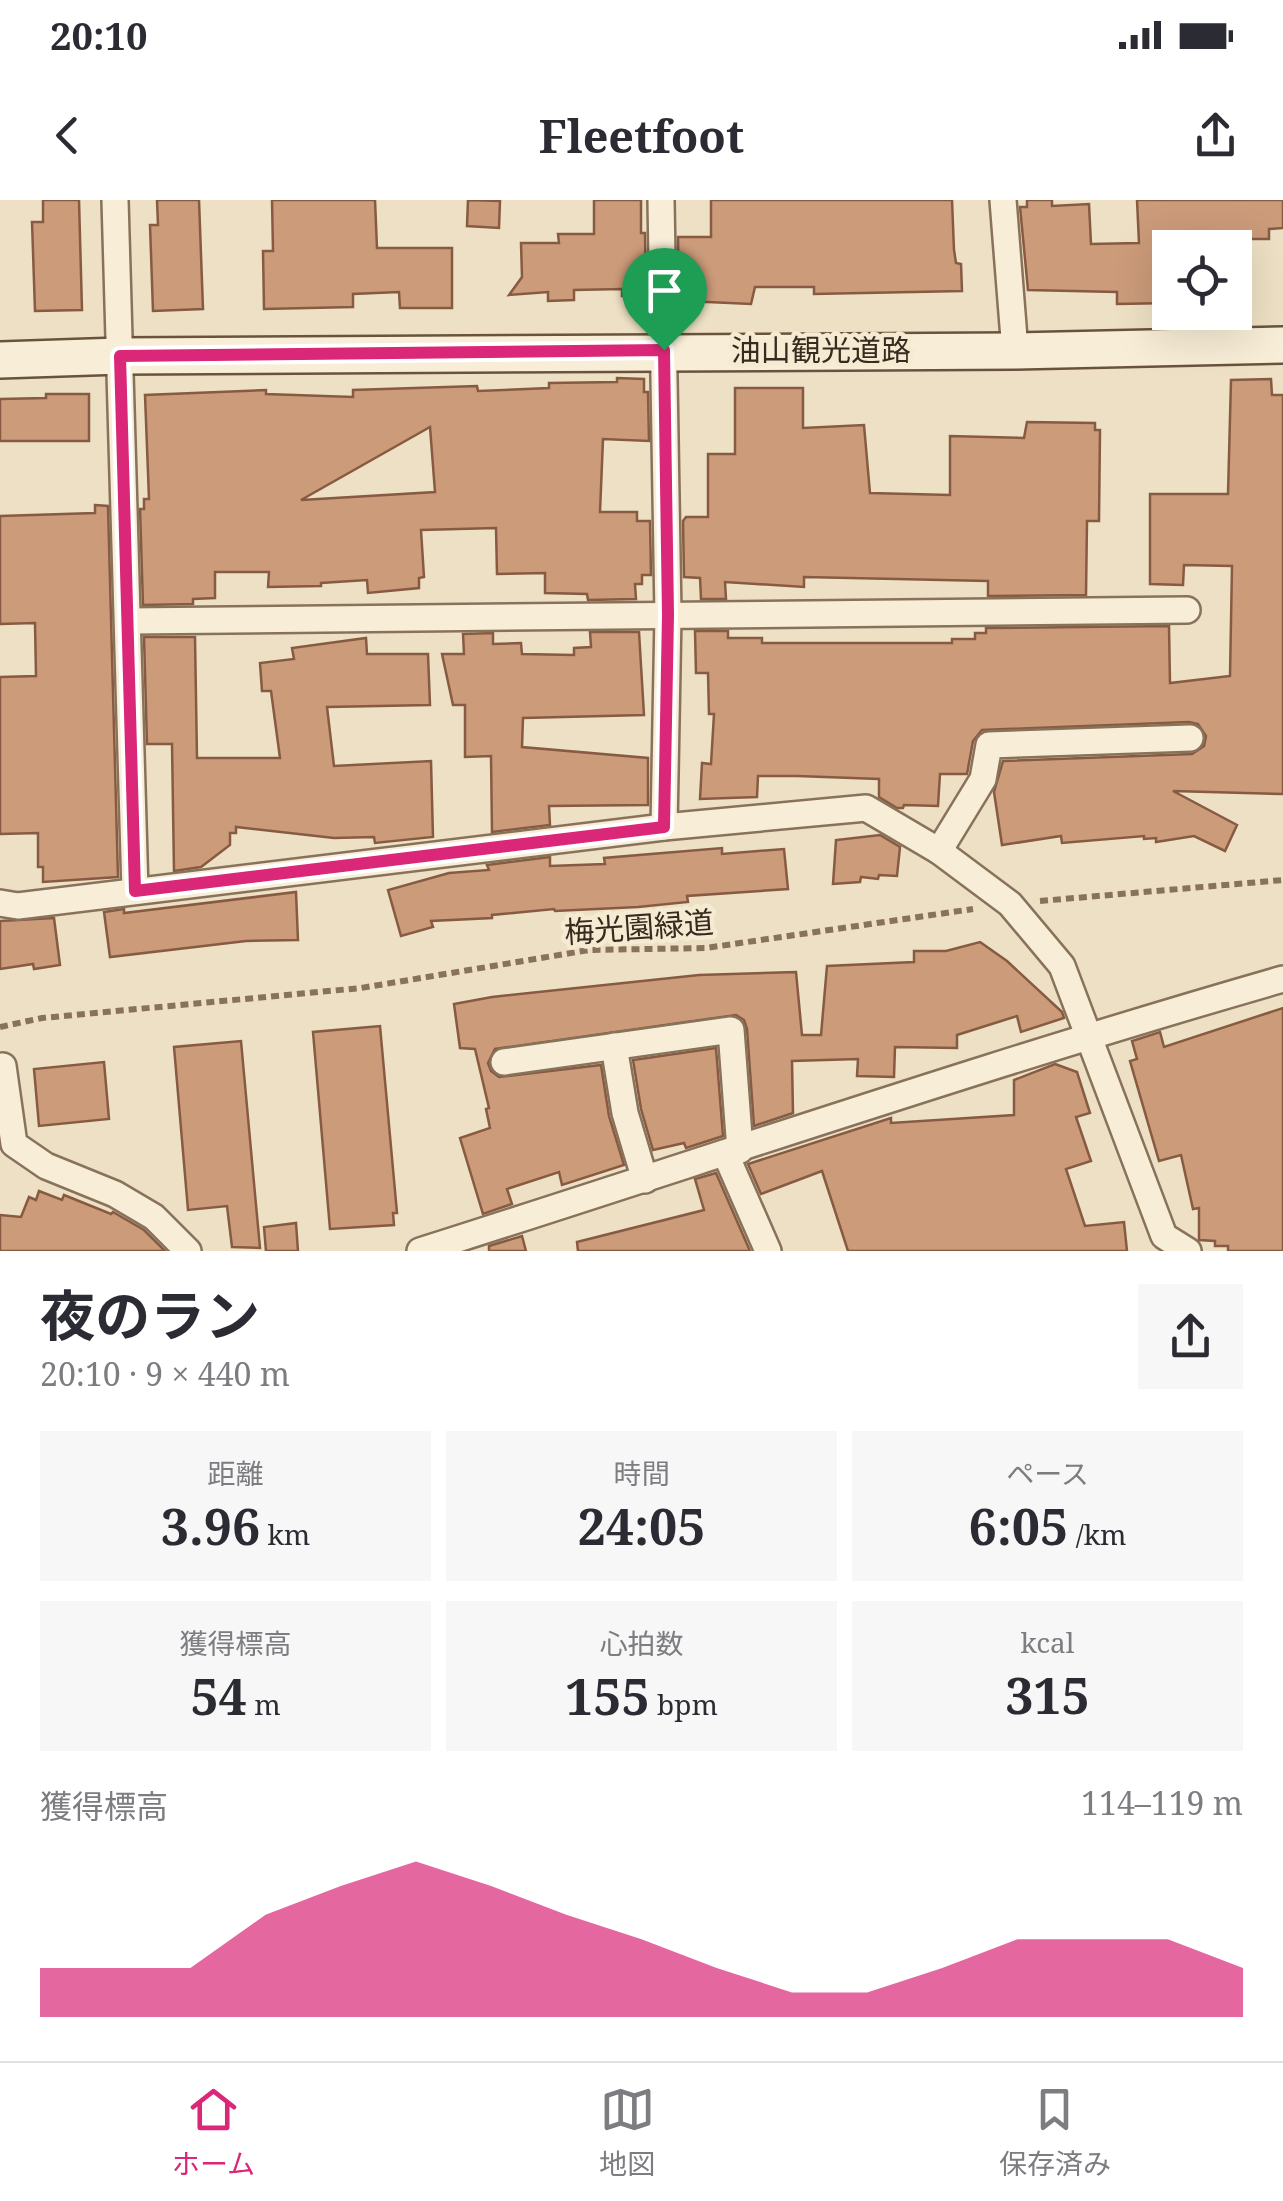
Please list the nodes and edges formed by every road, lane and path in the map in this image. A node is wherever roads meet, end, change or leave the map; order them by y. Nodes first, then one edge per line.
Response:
1 (115, 200) edge
2 (660, 200) edge
3 (1003, 200) edge
4 (1283, 345) edge
5 (664, 350) junction
6 (1015, 351) junction
7 (120, 356) junction
8 (0, 360) edge
9 (1187, 610) dead end
10 (668, 615) junction
11 (128, 621) junction
12 (1190, 738) dead end
13 (664, 827) junction
14 (940, 851) junction
15 (1283, 880) edge
16 (135, 891) junction
17 (0, 903) edge
18 (1010, 904) junction
19 (1283, 979) edge
20 (0, 1028) edge
21 (1087, 1035) junction
22 (614, 1046) junction
23 (504, 1062) dead end
24 (3, 1066) dead end
25 (733, 1152) junction
26 (646, 1180) junction
27 (188, 1251) edge
28 (420, 1251) edge
29 (768, 1251) edge
30 (1188, 1251) edge

1 - 7 street
2 - 5 street
3 - 6 street
4 - 6 street, 油山観光道路
5 - 6 street, 油山観光道路
5 - 7 street, 油山観光道路
5 - 10 street
7 - 8 street, 油山観光道路
7 - 11 street
9 - 10 street
10 - 11 street
10 - 13 street
11 - 16 street
12 - 14 street
13 - 14 street
13 - 16 street
14 - 18 street
15 - 18 path, 梅光園緑道
16 - 17 street
18 - 20 path, 梅光園緑道
18 - 21 street
19 - 21 street
21 - 25 street
21 - 30 street
22 - 23 street
22 - 25 street
22 - 26 street
24 - 27 street
25 - 26 street
25 - 29 street
26 - 28 street

